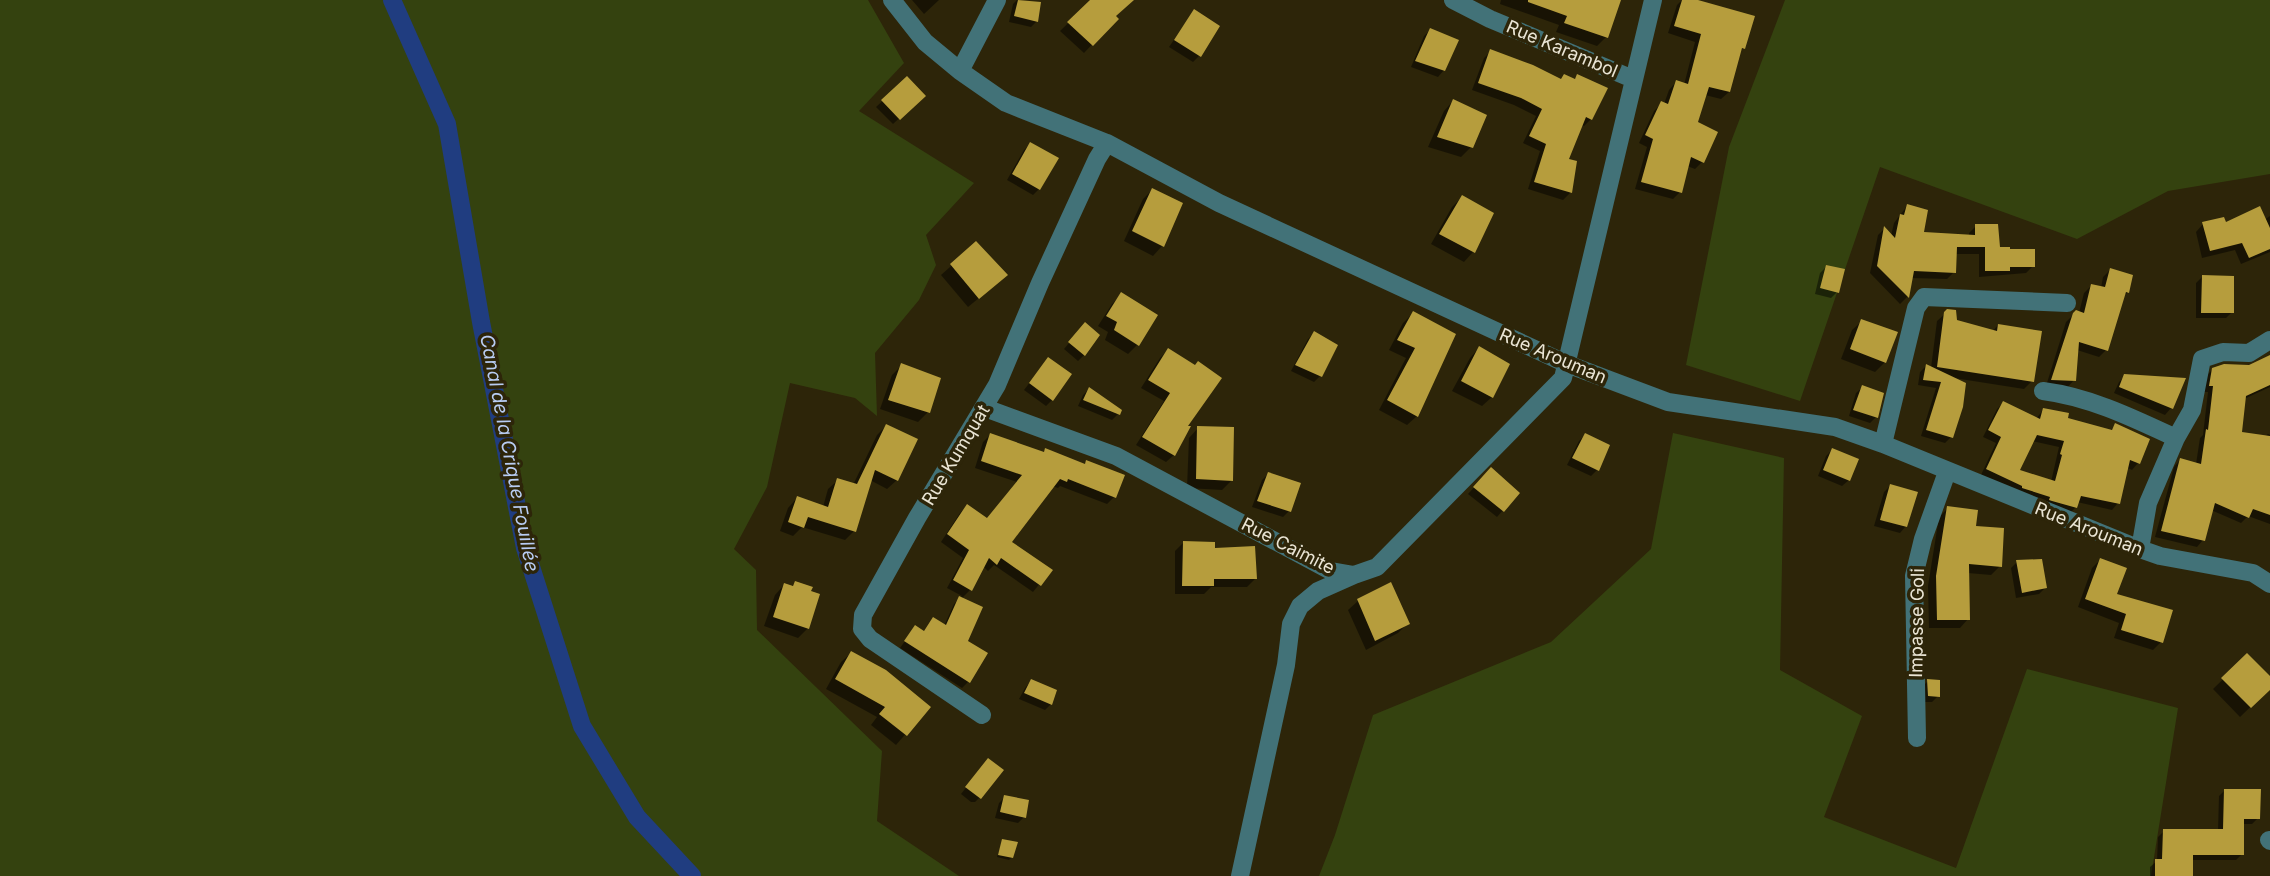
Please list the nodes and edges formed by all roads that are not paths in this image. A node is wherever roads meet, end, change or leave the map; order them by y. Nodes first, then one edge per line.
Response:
1 (892, 0) edge
2 (997, 0) edge
3 (1453, 0) edge
4 (1653, 0) edge
5 (960, 71) junction
6 (1633, 79) junction
7 (1107, 143) junction
8 (2067, 303) dead end
9 (2270, 341) edge
10 (1567, 364) junction
11 (2043, 391) dead end
12 (985, 408) junction
13 (2176, 438) junction
14 (1883, 444) junction
15 (1947, 472) junction
16 (2140, 549) junction
17 (1354, 575) junction
18 (2270, 584) edge
19 (982, 715) dead end
20 (1917, 738) dead end
21 (1240, 876) edge

1 - 5 street, Rue Arouman
2 - 5 street
3 - 6 street, Rue Karambol
4 - 6 street, Rue Caimite
5 - 7 street, Rue Arouman
6 - 10 street, Rue Caimite
7 - 10 street, Rue Arouman
7 - 12 street, Rue Kumquat
8 - 14 street
9 - 13 street
10 - 14 street, Rue Arouman
10 - 17 street, Rue Caimite
11 - 13 street
12 - 17 street, Rue Caimite
12 - 19 street, Rue Kumquat
13 - 16 street
14 - 15 street, Rue Arouman
15 - 16 street, Rue Arouman
15 - 20 street, Impasse Goli
16 - 18 street, Rue Arouman
17 - 21 street

